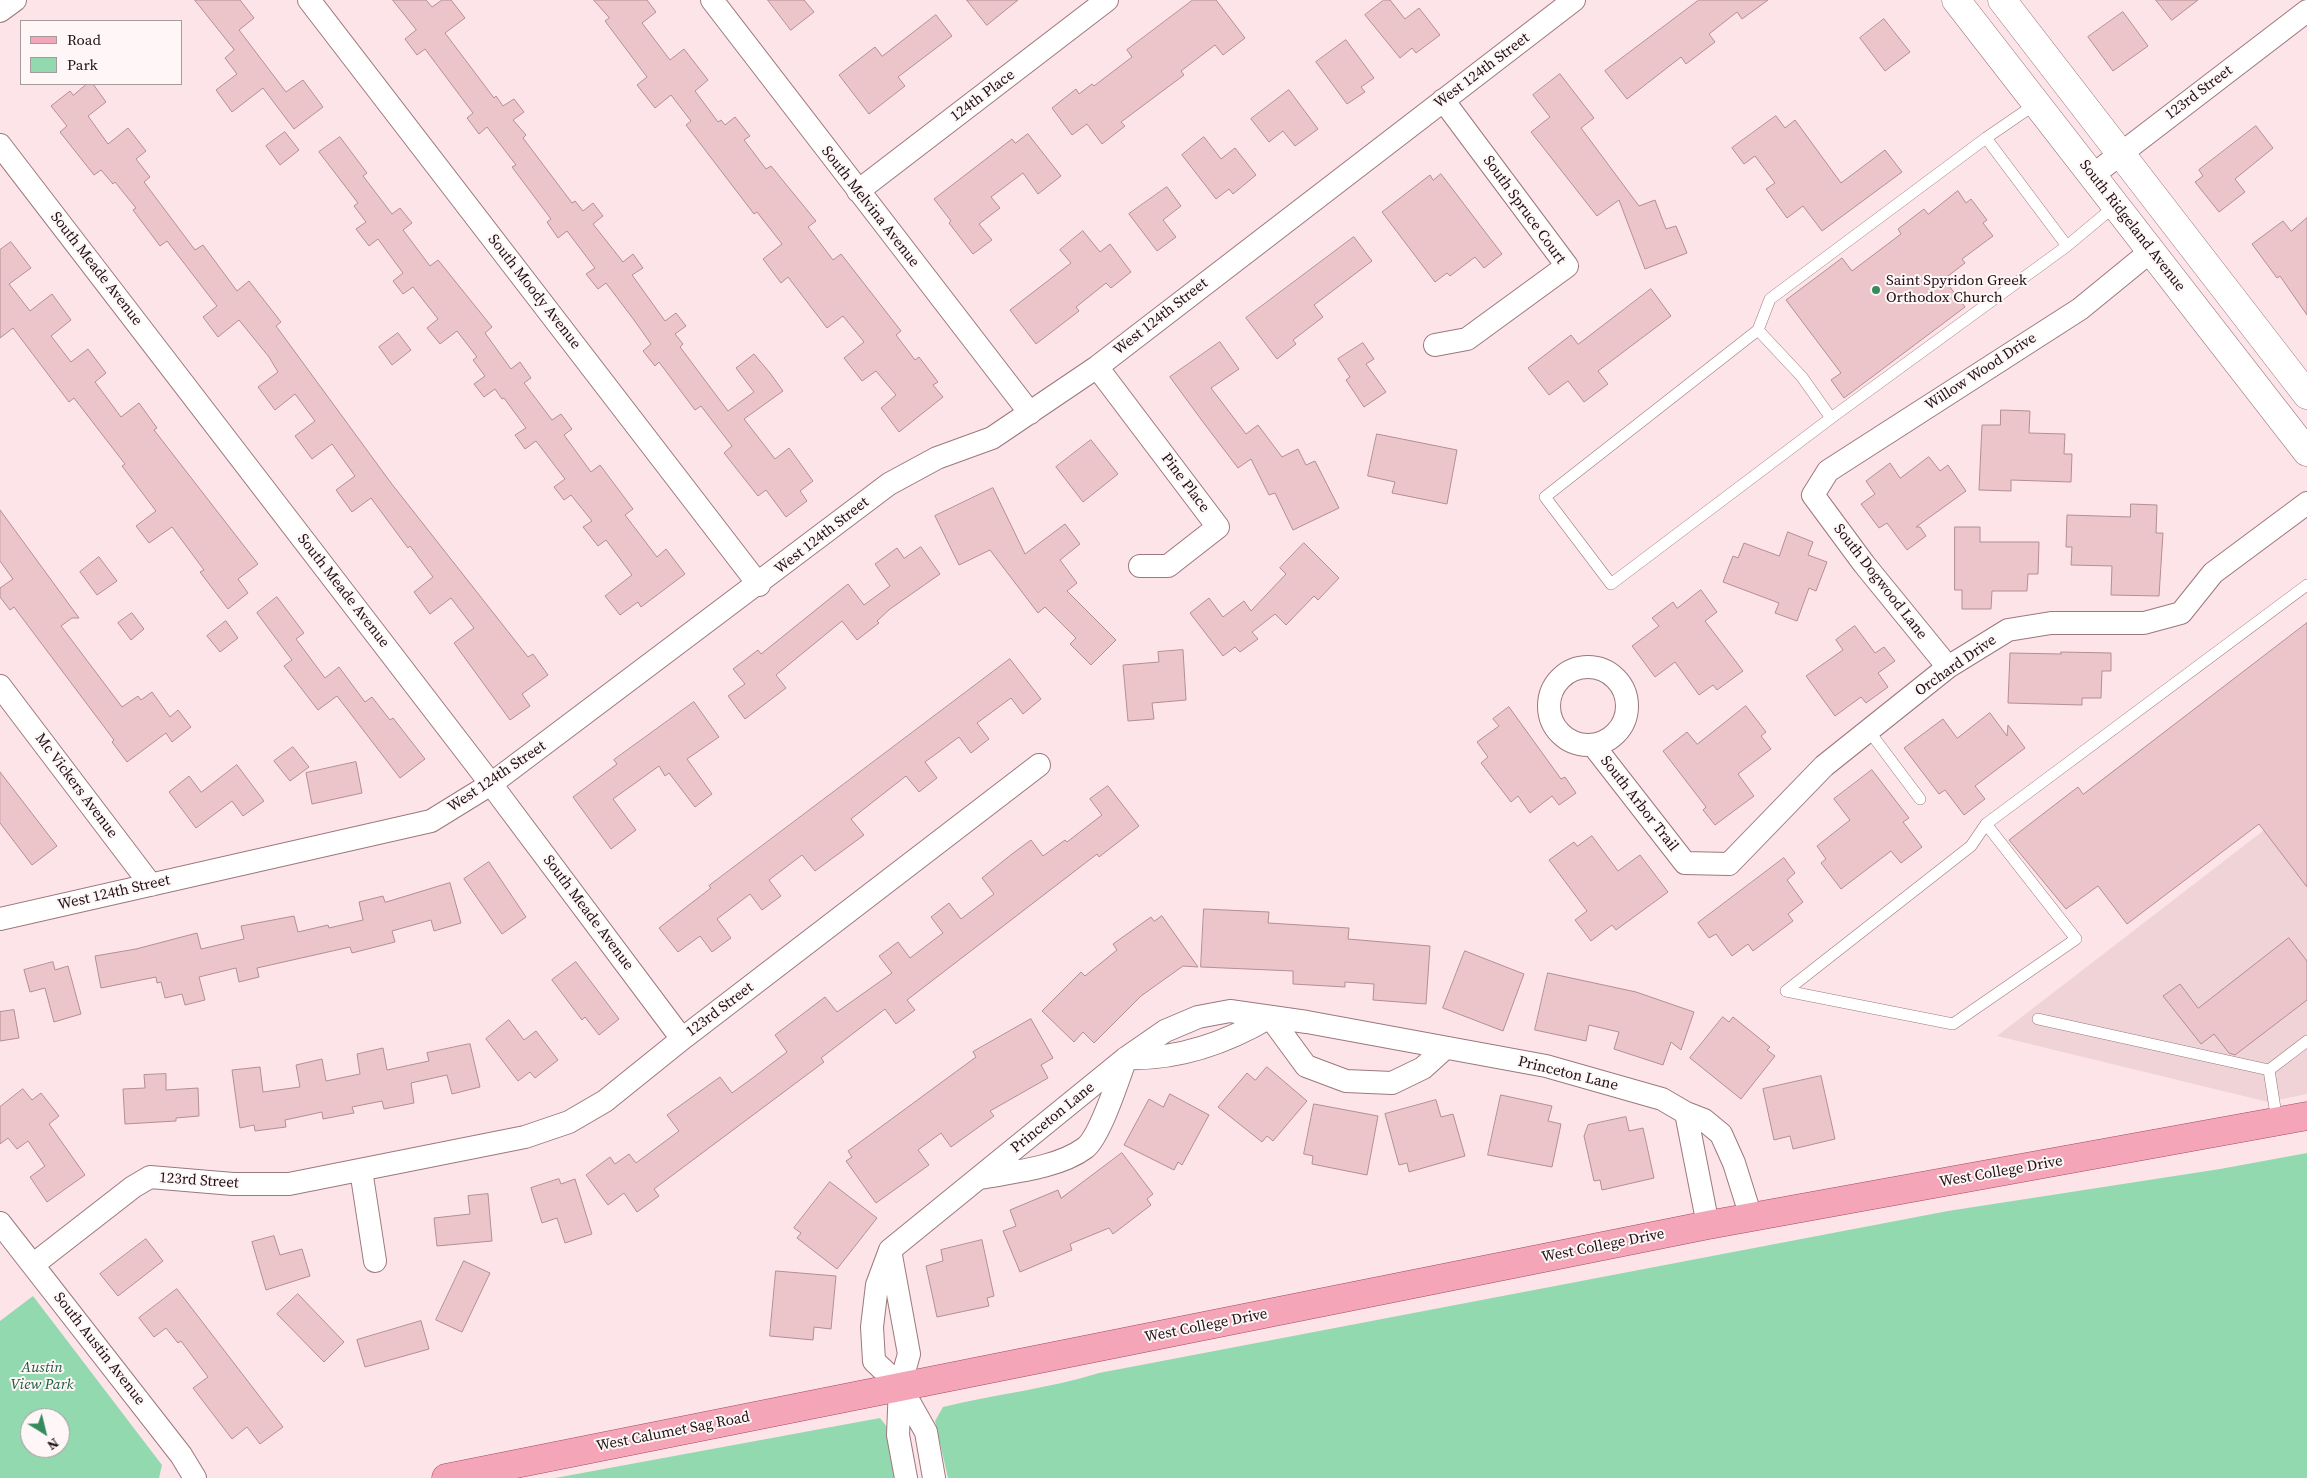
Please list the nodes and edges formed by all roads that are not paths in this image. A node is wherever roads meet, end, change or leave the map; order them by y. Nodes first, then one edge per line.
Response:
1 (15, 0) edge
2 (309, 0) edge
3 (712, 0) edge
4 (1107, 0) edge
5 (1574, 0) edge
6 (1956, 0) edge
7 (2002, 0) edge
8 (0, 11) edge
9 (2307, 11) edge
10 (1443, 100) junction
11 (2037, 103) junction
12 (1986, 138) junction
13 (0, 145) edge
14 (2120, 152) junction
15 (2093, 175) junction
16 (858, 191) junction
17 (2116, 205) junction
18 (2066, 246) junction
19 (2151, 250) junction
20 (1758, 330) junction
21 (1435, 345) dead end
22 (1097, 367) junction
23 (2307, 395) edge
24 (1030, 414) junction
25 (1831, 418) junction
26 (2307, 452) edge
27 (1813, 495) joint
28 (2307, 503) edge
29 (1140, 566) dead end
30 (758, 584) junction
31 (2307, 585) edge
32 (1948, 667) junction
33 (0, 686) edge
34 (1868, 731) junction
35 (1593, 745) dead end
36 (1039, 765) dead end
37 (491, 784) junction
38 (1920, 798) dead end
39 (1986, 824) junction
40 (1684, 863) joint
41 (151, 885) junction
42 (0, 919) edge
43 (1270, 1017) junction
44 (2038, 1019) dead end
45 (682, 1039) junction
46 (2307, 1041) edge
47 (1445, 1048) junction
48 (1126, 1058) junction
49 (2269, 1070) junction
50 (1686, 1113) junction
51 (2307, 1116) edge
52 (2277, 1121) junction
53 (362, 1170) junction
54 (979, 1178) junction
55 (1751, 1217) junction
56 (0, 1223) edge
57 (1708, 1225) junction
58 (890, 1250) junction
59 (375, 1261) dead end
60 (34, 1264) junction
61 (900, 1386) junction
62 (195, 1478) edge
63 (446, 1478) edge
64 (906, 1478) edge
65 (934, 1478) edge

1 - 8 street
2 - 30 street, South Moody Avenue
3 - 16 street, South Melvina Avenue
4 - 16 street, 124th Place
5 - 10 street, West 124th Street
6 - 11 main road, South Ridgeland Avenue
7 - 14 main road
9 - 14 street, 123rd Street
10 - 21 street, South Spruce Court
10 - 22 street, West 124th Street
11 - 12 lane
11 - 15 main road, South Ridgeland Avenue
12 - 18 lane
12 - 20 lane
13 - 37 street, South Meade Avenue
14 - 15 street, 123rd Street
14 - 23 main road
15 - 17 main road, South Ridgeland Avenue
16 - 24 street, South Melvina Avenue
17 - 18 lane
17 - 19 main road, South Ridgeland Avenue
18 - 25 lane
19 - 26 main road, South Ridgeland Avenue
19 - 27 street, Willow Wood Drive
20 - 25 lane
20 - 25 lane
22 - 24 street, West 124th Street
22 - 29 street, Pine Place
24 - 30 street, West 124th Street
27 - 32 street, South Dogwood Lane
28 - 32 street, Orchard Drive
30 - 37 street, West 124th Street
31 - 39 lane
32 - 34 street, Orchard Drive
33 - 41 street, Mc Vickers Avenue
34 - 38 lane
34 - 40 street, Orchard Drive
35 - 40 street, South Arbor Trail
36 - 45 street, 123rd Street
37 - 41 street, West 124th Street
37 - 45 street, South Meade Avenue
39 - 39 lane
41 - 42 street, West 124th Street
43 - 47 street, Princeton Lane
43 - 47 street
43 - 48 street
43 - 48 street, Princeton Lane
44 - 49 lane
45 - 53 street, 123rd Street
46 - 49 lane
47 - 50 street, Princeton Lane
48 - 54 street, Princeton Lane
48 - 54 street, Princeton Lane
49 - 52 lane
50 - 55 street, Princeton Lane
50 - 57 street
51 - 52 main road, West College Drive
52 - 55 main road, West College Drive
53 - 59 street
53 - 60 street, 123rd Street
54 - 58 street, Princeton Lane
55 - 57 main road, West College Drive
56 - 60 street, South Austin Avenue
57 - 61 main road, West College Drive
58 - 61 street
58 - 61 street
60 - 62 street, South Austin Avenue
61 - 63 main road, West Calumet Sag Road
61 - 64 street
61 - 65 street

